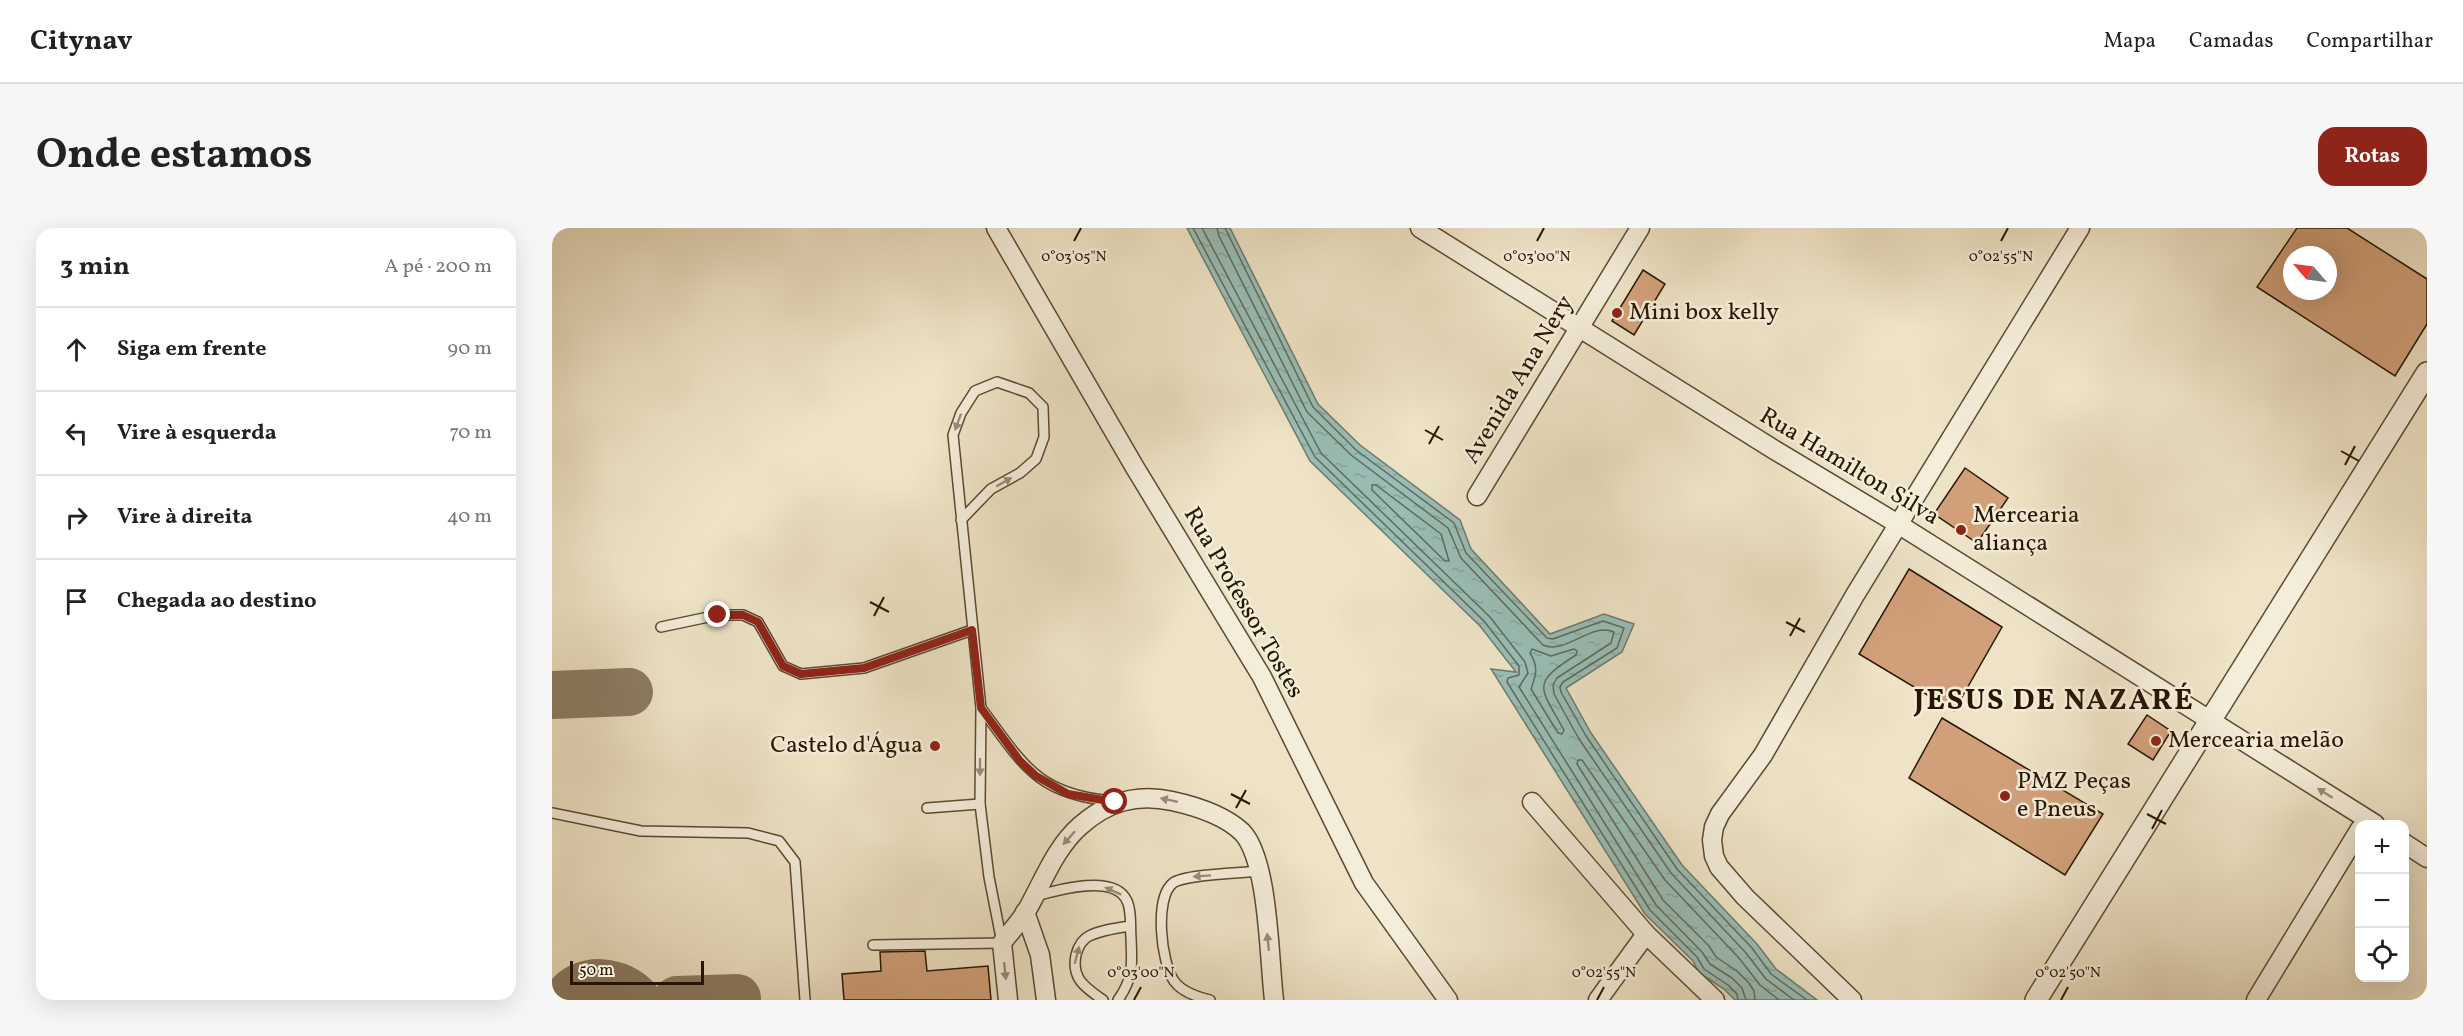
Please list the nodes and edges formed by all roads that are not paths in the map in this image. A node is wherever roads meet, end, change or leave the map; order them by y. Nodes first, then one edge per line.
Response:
1 (996, 228) edge
2 (1420, 228) edge
3 (1640, 228) edge
4 (2080, 228) edge
5 (1578, 328) junction
6 (2427, 373) edge
7 (1477, 496) dead end
8 (961, 520) junction
9 (1898, 524) junction
10 (661, 627) dead end
11 (972, 630) junction
12 (981, 708) junction
13 (2210, 721) junction
14 (1115, 802) junction
15 (1532, 802) dead end
16 (980, 804) junction
17 (927, 808) dead end
18 (552, 813) edge
19 (2360, 820) edge
20 (2355, 842) edge
21 (2409, 846) edge
22 (2427, 858) edge
23 (1260, 871) junction
24 (1030, 904) junction
25 (1130, 926) junction
26 (1646, 934) junction
27 (1002, 943) junction
28 (873, 945) dead end
29 (805, 1000) edge
30 (1008, 1000) edge
31 (1046, 1000) edge
32 (1103, 1000) edge
33 (1118, 1000) edge
34 (1210, 1000) edge
35 (1274, 1000) edge
36 (1448, 1000) edge
37 (1598, 1000) edge
38 (1715, 1000) edge
39 (1852, 1000) edge
40 (2036, 1000) edge
41 (2256, 1000) edge

1 - 36 street, Rua Professor Tostes
2 - 5 street, Rua Hamilton Silva
3 - 5 street, Avenida Ana Nery
4 - 9 street
5 - 7 street, Avenida Ana Nery
5 - 9 street, Rua Hamilton Silva
6 - 13 street
8 -> 8 lane
8 - 11 lane
9 - 13 street, Rua Hamilton Silva
9 - 39 street
10 - 11 lane
11 - 12 lane
12 - 14 lane
12 -> 16 lane
19 -> 13 street, Rua Hamilton Silva
13 - 40 street
23 -> 14 street
14 -> 24 street
15 - 26 street
16 - 17 lane
16 - 27 lane
18 - 29 lane
20 - 41 street
21 - 22 street
23 -> 34 lane
35 -> 23 street
25 -> 24 lane
24 - 27 street
24 - 31 street
32 -> 25 lane
25 - 33 lane
26 - 37 street
26 - 38 street
27 - 28 lane
27 -> 30 street

